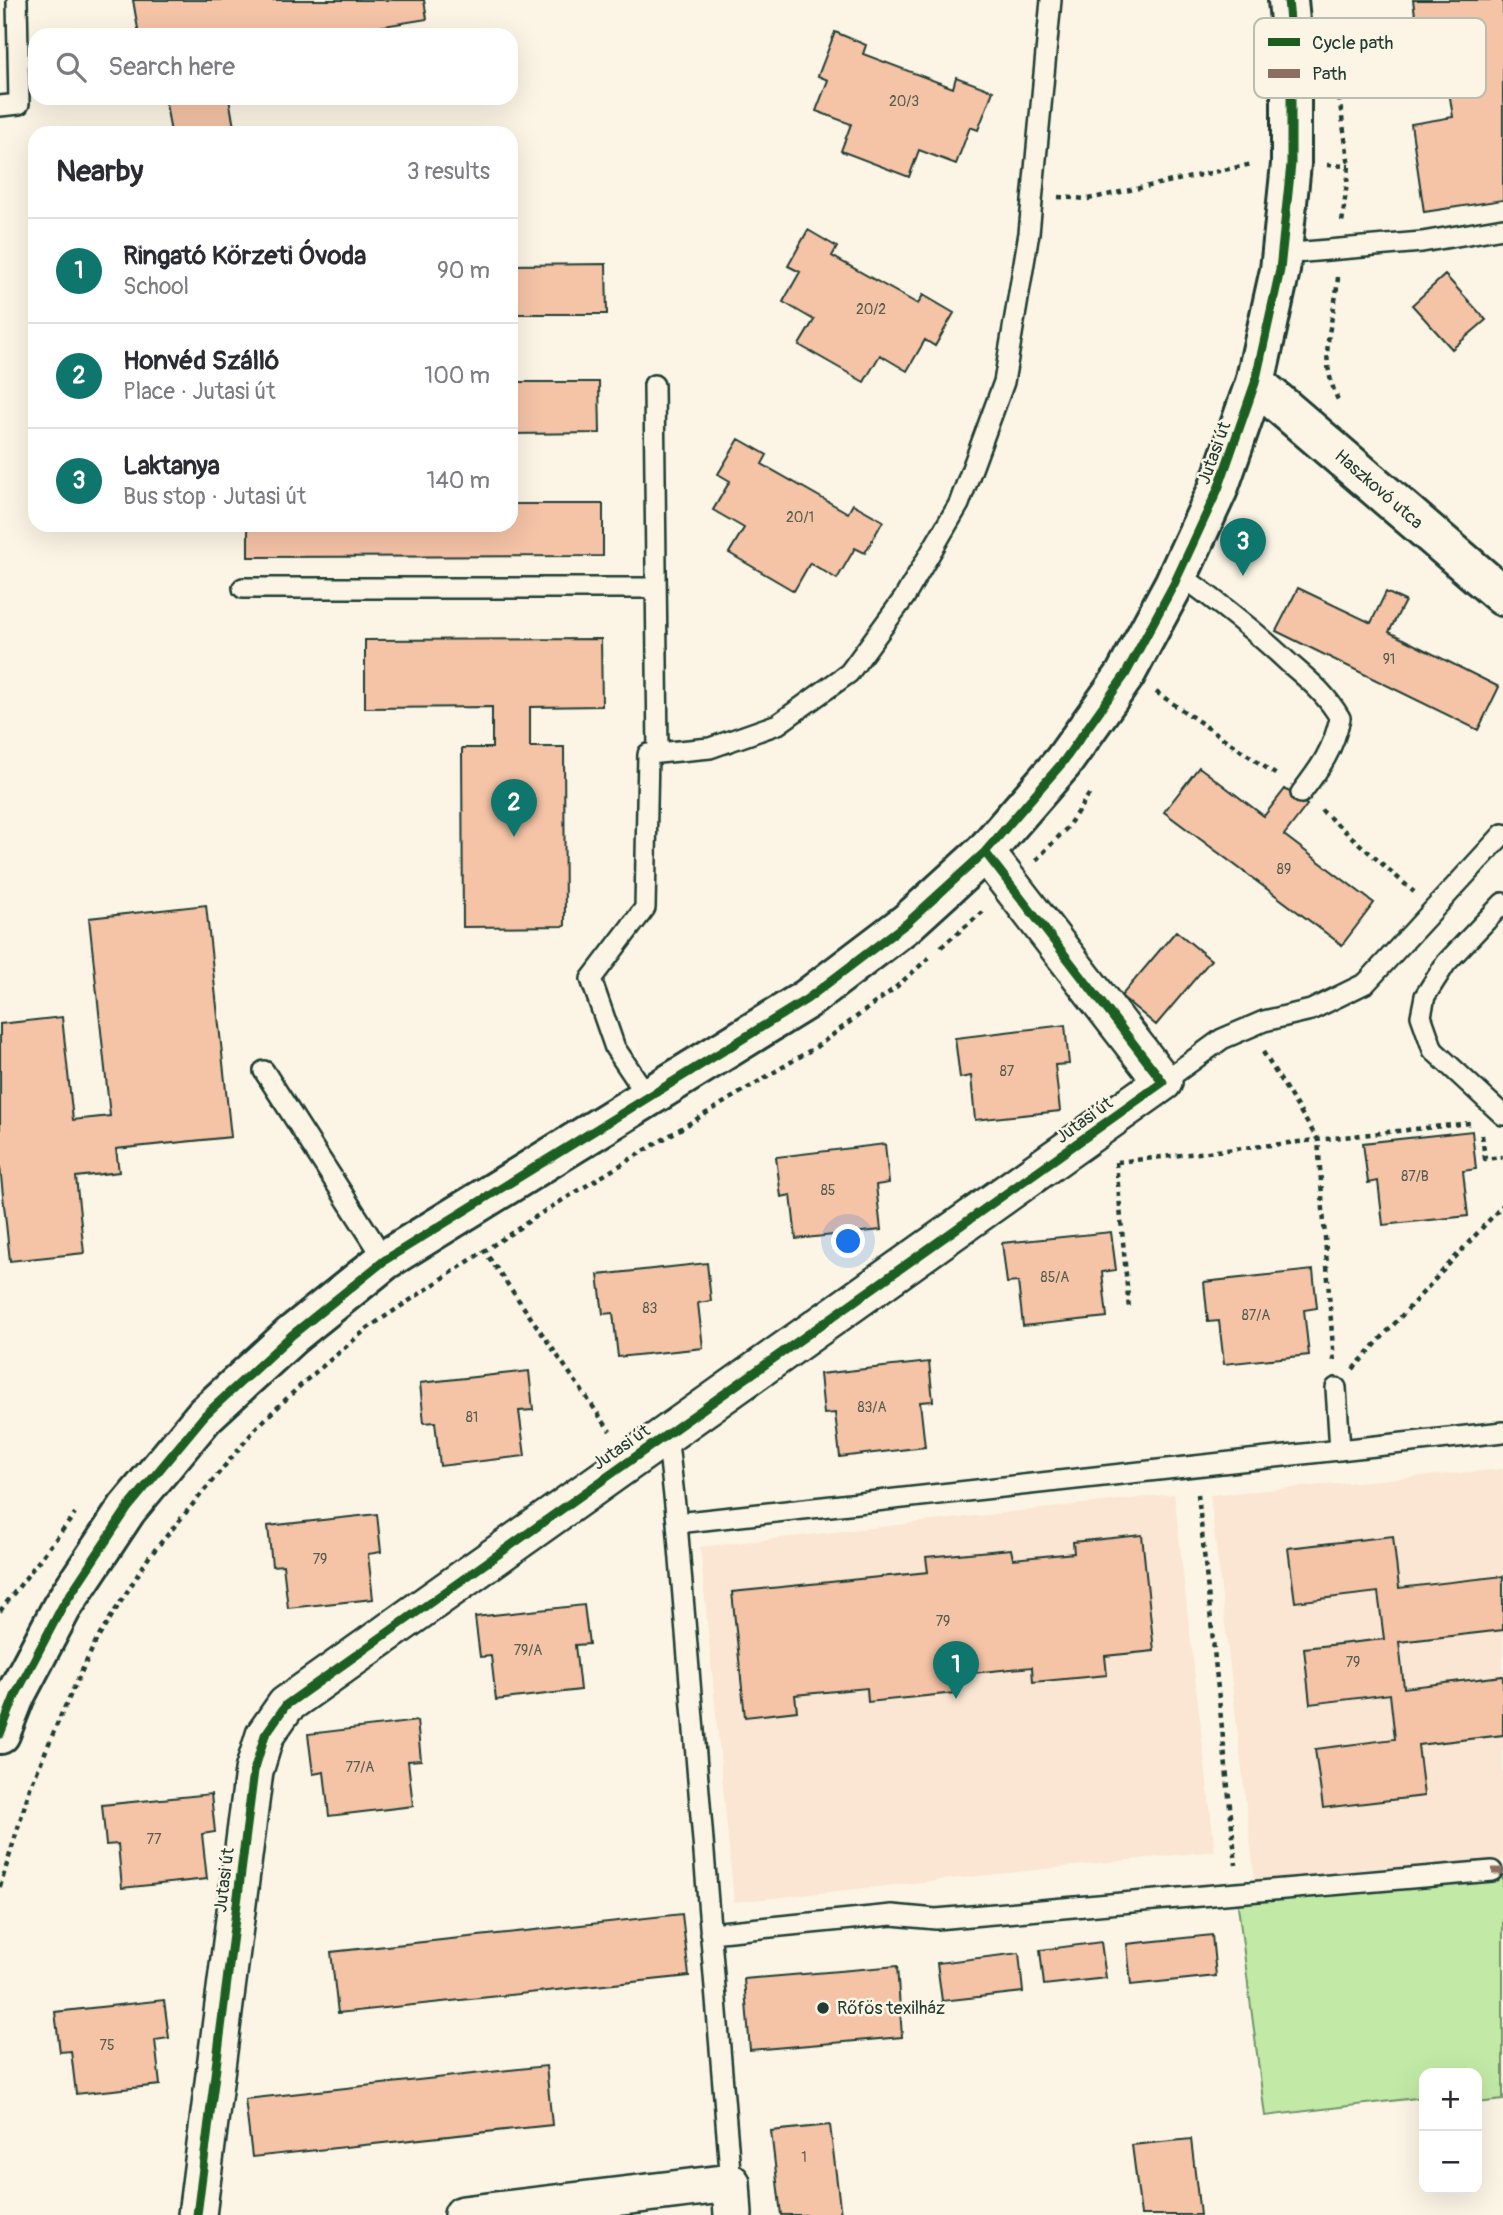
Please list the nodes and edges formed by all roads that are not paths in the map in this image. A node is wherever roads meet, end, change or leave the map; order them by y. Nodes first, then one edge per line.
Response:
1 (17, 0) edge
2 (1051, 0) edge
3 (1288, 0) edge
4 (1290, 18) edge
5 (1291, 98) edge
6 (0, 106) edge
7 (1503, 228) edge
8 (1281, 254) junction
9 (1255, 383) junction
10 (654, 385) dead end
11 (1179, 574) junction
12 (655, 587) junction
13 (243, 588) dead end
14 (1503, 596) edge
15 (658, 753) junction
16 (1301, 793) dead end
17 (1503, 834) edge
18 (985, 852) junction
19 (1503, 903) edge
20 (264, 1071) dead end
21 (1163, 1083) junction
22 (648, 1097) junction
23 (1503, 1115) edge
24 (385, 1260) junction
25 (1336, 1388) road end
26 (1503, 1432) edge
27 (667, 1434) junction
28 (1340, 1450) junction
29 (677, 1523) junction
30 (0, 1734) edge
31 (1492, 1871) dead end
32 (710, 1933) junction
33 (732, 2199) edge
34 (197, 2215) edge
35 (463, 2215) edge

1 - 6 lane
2 - 15 lane
3 - 4 street, Jutasi út
5 - 8 street, Jutasi út
7 - 8 lane
8 - 9 street, Jutasi út
9 - 11 street, Jutasi út
9 - 14 street, Haszkovó utca
10 - 12 lane
11 - 16 lane
11 - 18 street, Jutasi út
12 - 13 lane
12 - 15 lane
15 - 22 lane
17 - 21 lane
18 - 21 street
18 - 22 street, Jutasi út
19 - 23 lane
20 - 24 lane
21 - 27 street, Jutasi út
22 - 24 street, Jutasi út
24 - 30 street, Jutasi út
25 - 28 lane
26 - 28 lane
27 - 29 lane
27 - 34 street, Jutasi út
28 - 29 lane
29 - 32 lane
31 - 32 lane
32 - 33 lane
33 - 35 street

